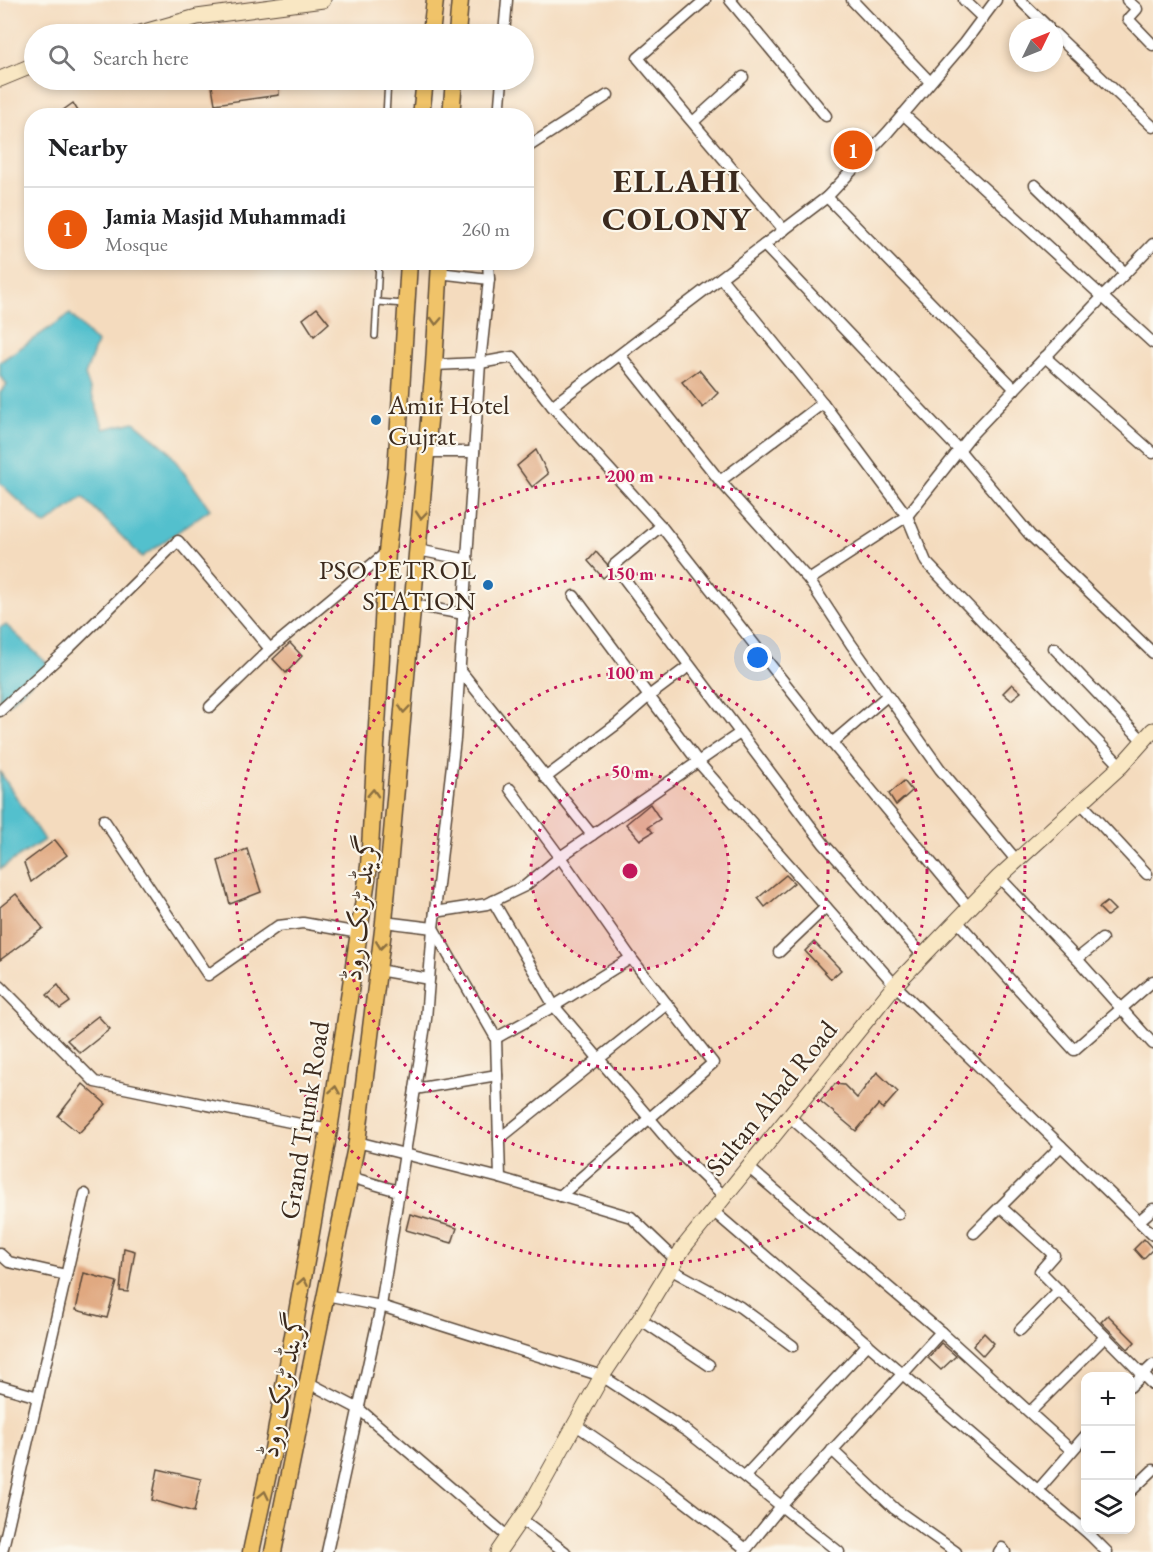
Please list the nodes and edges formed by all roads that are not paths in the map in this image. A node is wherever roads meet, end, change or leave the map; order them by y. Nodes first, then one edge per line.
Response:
1 (323, 0) edge
2 (435, 0) edge
3 (460, 0) edge
4 (507, 0) edge
5 (705, 0) edge
6 (730, 0) edge
7 (852, 0) edge
8 (964, 0) edge
9 (996, 0) edge
10 (1020, 0) edge
11 (1127, 0) edge
12 (252, 5) edge
13 (983, 18) junction
14 (1039, 18) edge
15 (170, 24) edge
16 (432, 24) edge
17 (459, 24) edge
18 (505, 24) edge
19 (1063, 42) edge
20 (1153, 45) edge
21 (24, 69) edge
22 (743, 76) dead end
23 (0, 79) edge
24 (930, 82) junction
25 (387, 90) edge
26 (424, 90) edge
27 (453, 90) edge
28 (501, 90) edge
29 (608, 95) dead end
30 (386, 108) edge
31 (422, 108) edge
32 (452, 108) edge
33 (500, 108) edge
34 (903, 114) junction
35 (826, 116) dead end
36 (693, 122) junction
37 (1153, 127) edge
38 (534, 143) edge
39 (1035, 185) dead end
40 (827, 198) junction
41 (784, 230) junction
42 (764, 245) junction
43 (1152, 248) edge
44 (379, 270) edge
45 (408, 270) edge
46 (439, 270) edge
47 (448, 270) edge
48 (488, 270) edge
49 (1125, 273) junction
50 (721, 278) junction
51 (489, 279) junction
52 (1102, 297) junction
53 (377, 302) junction
54 (406, 304) junction
55 (375, 336) dead end
56 (1153, 343) edge
57 (620, 355) junction
58 (1045, 357) junction
59 (480, 363) junction
60 (434, 365) junction
61 (1015, 389) junction
62 (823, 403) junction
63 (552, 406) junction
64 (959, 450) junction
65 (426, 452) junction
66 (474, 452) junction
67 (1153, 453) edge
68 (720, 481) junction
69 (907, 516) junction
70 (661, 526) junction
71 (418, 550) junction
72 (387, 552) junction
73 (468, 560) junction
74 (809, 580) junction
75 (574, 596) dead end
76 (413, 605) junction
77 (464, 614) junction
78 (1054, 648) dead end
79 (270, 649) junction
80 (1153, 653) edge
81 (689, 666) junction
82 (460, 670) junction
83 (649, 696) junction
84 (887, 696) junction
85 (210, 707) dead end
86 (0, 711) edge
87 (741, 733) junction
88 (1148, 735) edge
89 (832, 743) junction
90 (699, 763) junction
91 (1121, 766) junction
92 (545, 778) junction
93 (510, 789) dead end
94 (1082, 804) junction
95 (104, 820) dead end
96 (592, 835) junction
97 (560, 857) junction
98 (1017, 861) junction
99 (1147, 874) dead end
100 (999, 877) junction
101 (493, 901) junction
102 (826, 907) junction
103 (969, 908) junction
104 (435, 912) junction
105 (957, 921) junction
106 (384, 922) junction
107 (433, 928) junction
108 (359, 933) junction
109 (1102, 939) dead end
110 (779, 952) dead end
111 (923, 956) junction
112 (631, 958) junction
113 (1077, 959) junction
114 (353, 972) junction
115 (378, 973) junction
116 (429, 979) junction
117 (1153, 981) edge
118 (895, 985) junction
119 (0, 986) edge
120 (668, 1004) junction
121 (554, 1006) junction
122 (1122, 1010) junction
123 (496, 1038) junction
124 (1153, 1044) edge
125 (599, 1060) junction
126 (497, 1075) junction
127 (415, 1089) junction
128 (789, 1116) junction
129 (649, 1119) junction
130 (329, 1130) junction
131 (499, 1139) junction
132 (357, 1142) junction
133 (1061, 1146) junction
134 (404, 1155) junction
135 (748, 1167) junction
136 (350, 1177) junction
137 (500, 1179) junction
138 (398, 1191) junction
139 (85, 1194) dead end
140 (560, 1196) junction
141 (724, 1196) junction
142 (1001, 1207) junction
143 (1153, 1209) edge
144 (713, 1211) junction
145 (898, 1214) dead end
146 (1138, 1221) junction
147 (974, 1233) dead end
148 (1153, 1235) edge
149 (0, 1254) edge
150 (673, 1264) junction
151 (66, 1275) junction
152 (1059, 1290) junction
153 (326, 1295) junction
154 (381, 1306) junction
155 (640, 1319) junction
156 (1020, 1329) dead end
157 (941, 1332) junction
158 (1105, 1337) junction
159 (868, 1344) junction
160 (793, 1346) dead end
161 (709, 1365) dead end
162 (1153, 1365) edge
163 (902, 1374) junction
164 (1143, 1374) junction
165 (602, 1376) junction
166 (309, 1383) junction
167 (1135, 1383) edge
168 (1153, 1385) edge
169 (0, 1386) edge
170 (38, 1397) junction
171 (358, 1409) junction
172 (1030, 1412) junction
173 (576, 1425) junction
174 (1081, 1440) edge
175 (832, 1450) junction
176 (1071, 1450) junction
177 (1153, 1470) edge
178 (746, 1476) junction
179 (1135, 1488) edge
180 (1038, 1491) junction
181 (782, 1505) junction
182 (521, 1519) junction
183 (1081, 1524) edge
184 (1093, 1534) edge
185 (508, 1537) junction
186 (745, 1551) edge
187 (2, 1552) edge
188 (251, 1552) edge
189 (273, 1552) edge
190 (327, 1552) edge
191 (498, 1552) edge
192 (565, 1552) edge
193 (839, 1552) edge
194 (956, 1552) edge
195 (999, 1552) edge
196 (1005, 1552) edge
197 (1107, 1552) edge

1 - 12 street
2 - 16 main road
3 - 17 main road
4 - 18 street
5 - 36 street
6 - 35 street
7 - 24 street
8 - 13 street
9 - 13 street
10 - 14 street
11 - 20 street
12 - 15 street
13 - 24 street
19 - 37 street
21 - 23 street
22 - 36 street
24 - 34 street
25 - 30 lane
26 - 31 main road
27 - 32 main road
28 - 33 street
29 - 38 street
34 - 40 street
34 - 52 street
36 - 41 street
39 - 49 street
40 - 41 street
40 - 61 street
41 - 42 street
42 - 50 street
42 - 64 street
43 - 49 street
44 - 53 lane
45 - 54 main road, Grand Trunk Road
46 -> 60 main road, گرینڈ ٹرنک روڈ
47 - 51 street
48 - 51 street
49 - 52 street
50 - 57 street
50 - 62 street
51 - 59 street
52 - 56 street
52 - 58 street
53 - 54 lane
53 - 55 lane
54 - 72 main road, Grand Trunk Road
57 - 63 street
57 - 68 street
58 - 61 street
58 - 67 street
59 - 60 street
59 - 63 street
59 - 66 street
60 - 65 main road, گرینڈ ٹرنک روڈ
61 - 64 street
62 - 68 street
62 - 69 street
63 - 70 street
64 - 69 street
64 - 80 street
65 - 66 street
65 -> 71 main road, گرینڈ ٹرنک روڈ
66 - 73 street
68 - 74 street
69 - 74 street
69 - 91 street
70 - 81 street
70 - 89 street
71 - 73 street
71 - 76 main road, گرینڈ ٹرنک روڈ
72 - 79 street
108 -> 72 main road, Grand Trunk Road
73 - 77 street
74 - 84 street
75 - 83 street
76 - 77 street
76 -> 106 main road, گرینڈ ٹرنک روڈ
77 - 82 street
78 - 88 street
79 - 85 street
79 - 86 street
81 - 83 street
81 - 87 street
82 - 92 street
82 - 104 street
83 - 90 street
83 - 92 street
84 - 89 street
84 - 98 street
87 - 90 street
87 - 111 street
88 - 91 street, Sultan Abad Road
89 - 103 street
90 - 96 street
90 - 102 street
91 - 94 street, Sultan Abad Road
92 - 96 street
93 - 97 street
94 - 98 street, Sultan Abad Road
94 - 99 street
95 - 108 street
96 - 97 street
97 - 101 street
97 - 112 street
98 - 100 street, Sultan Abad Road
100 - 103 street, Sultan Abad Road
100 - 113 street
101 - 104 street
101 - 121 street
102 - 110 street
102 - 118 street
103 - 105 street, Sultan Abad Road
104 - 107 street
105 - 111 street, Sultan Abad Road
105 - 122 street
106 - 107 street
106 -> 115 main road, گرینڈ ٹرنک روڈ
107 - 116 street
107 - 123 street
108 - 114 main road, Grand Trunk Road
109 - 113 street
111 - 118 street, Sultan Abad Road
112 - 120 street
112 - 121 street
113 - 122 street
114 - 115 main road
130 -> 114 main road, Grand Trunk Road
115 - 116 street
115 - 132 main road, گرینڈ ٹرنک روڈ
116 - 127 street
117 - 122 street
118 - 128 street, Sultan Abad Road
118 - 133 street
119 - 130 street
120 - 125 street
120 - 129 street
121 - 123 street
121 - 125 street
122 - 124 street
123 - 126 street
125 - 129 street
125 - 131 street
126 - 127 street
126 - 131 street
127 - 134 street
128 - 135 street, Sultan Abad Road
128 - 145 street
129 - 140 street
129 - 141 street
188 -> 130 main road, Grand Trunk Road
131 - 137 street
132 - 134 street
132 - 136 main road, گرینڈ ٹرنک روڈ
133 - 142 street
133 - 146 street
134 - 137 street
134 - 138 street
135 - 141 street, Sultan Abad Road
135 - 157 street
136 - 138 street
136 - 153 main road, گرینڈ ٹرنک روڈ
137 - 140 street
138 - 154 street
139 - 151 street
140 - 150 street
141 - 144 street, Sultan Abad Road
142 - 147 street
142 - 152 street
143 - 146 street
144 - 150 street, Sultan Abad Road
144 - 159 street
146 - 148 street
149 - 151 street
150 - 155 street, Sultan Abad Road
150 - 160 street
151 - 170 street
152 - 156 street
152 - 158 street
153 - 154 street
153 - 166 main road, گرینڈ ٹرنک روڈ
154 - 165 street
154 - 171 street
155 - 161 street
155 - 165 street, Sultan Abad Road
157 - 163 street
157 - 172 street
158 - 164 street
158 - 172 street
159 - 163 street
159 - 178 street
162 - 164 street
163 - 175 street
163 - 180 street
164 - 167 street
164 - 168 street
165 - 173 street, Sultan Abad Road
165 - 178 street
166 - 171 street
166 - 189 main road, گرینڈ ٹرنک روڈ
169 - 170 street
170 - 187 street
171 - 185 street
171 - 190 street
172 - 176 street
173 - 182 street, Sultan Abad Road
173 - 186 street
174 - 176 street
175 - 181 street
175 - 194 street
176 - 180 street
177 - 179 street
178 - 181 street
180 - 183 street
181 - 186 street
181 - 193 street
182 - 185 street, Sultan Abad Road
182 - 192 street
184 - 197 street
185 - 191 street, Sultan Abad Road
195 - 196 street

